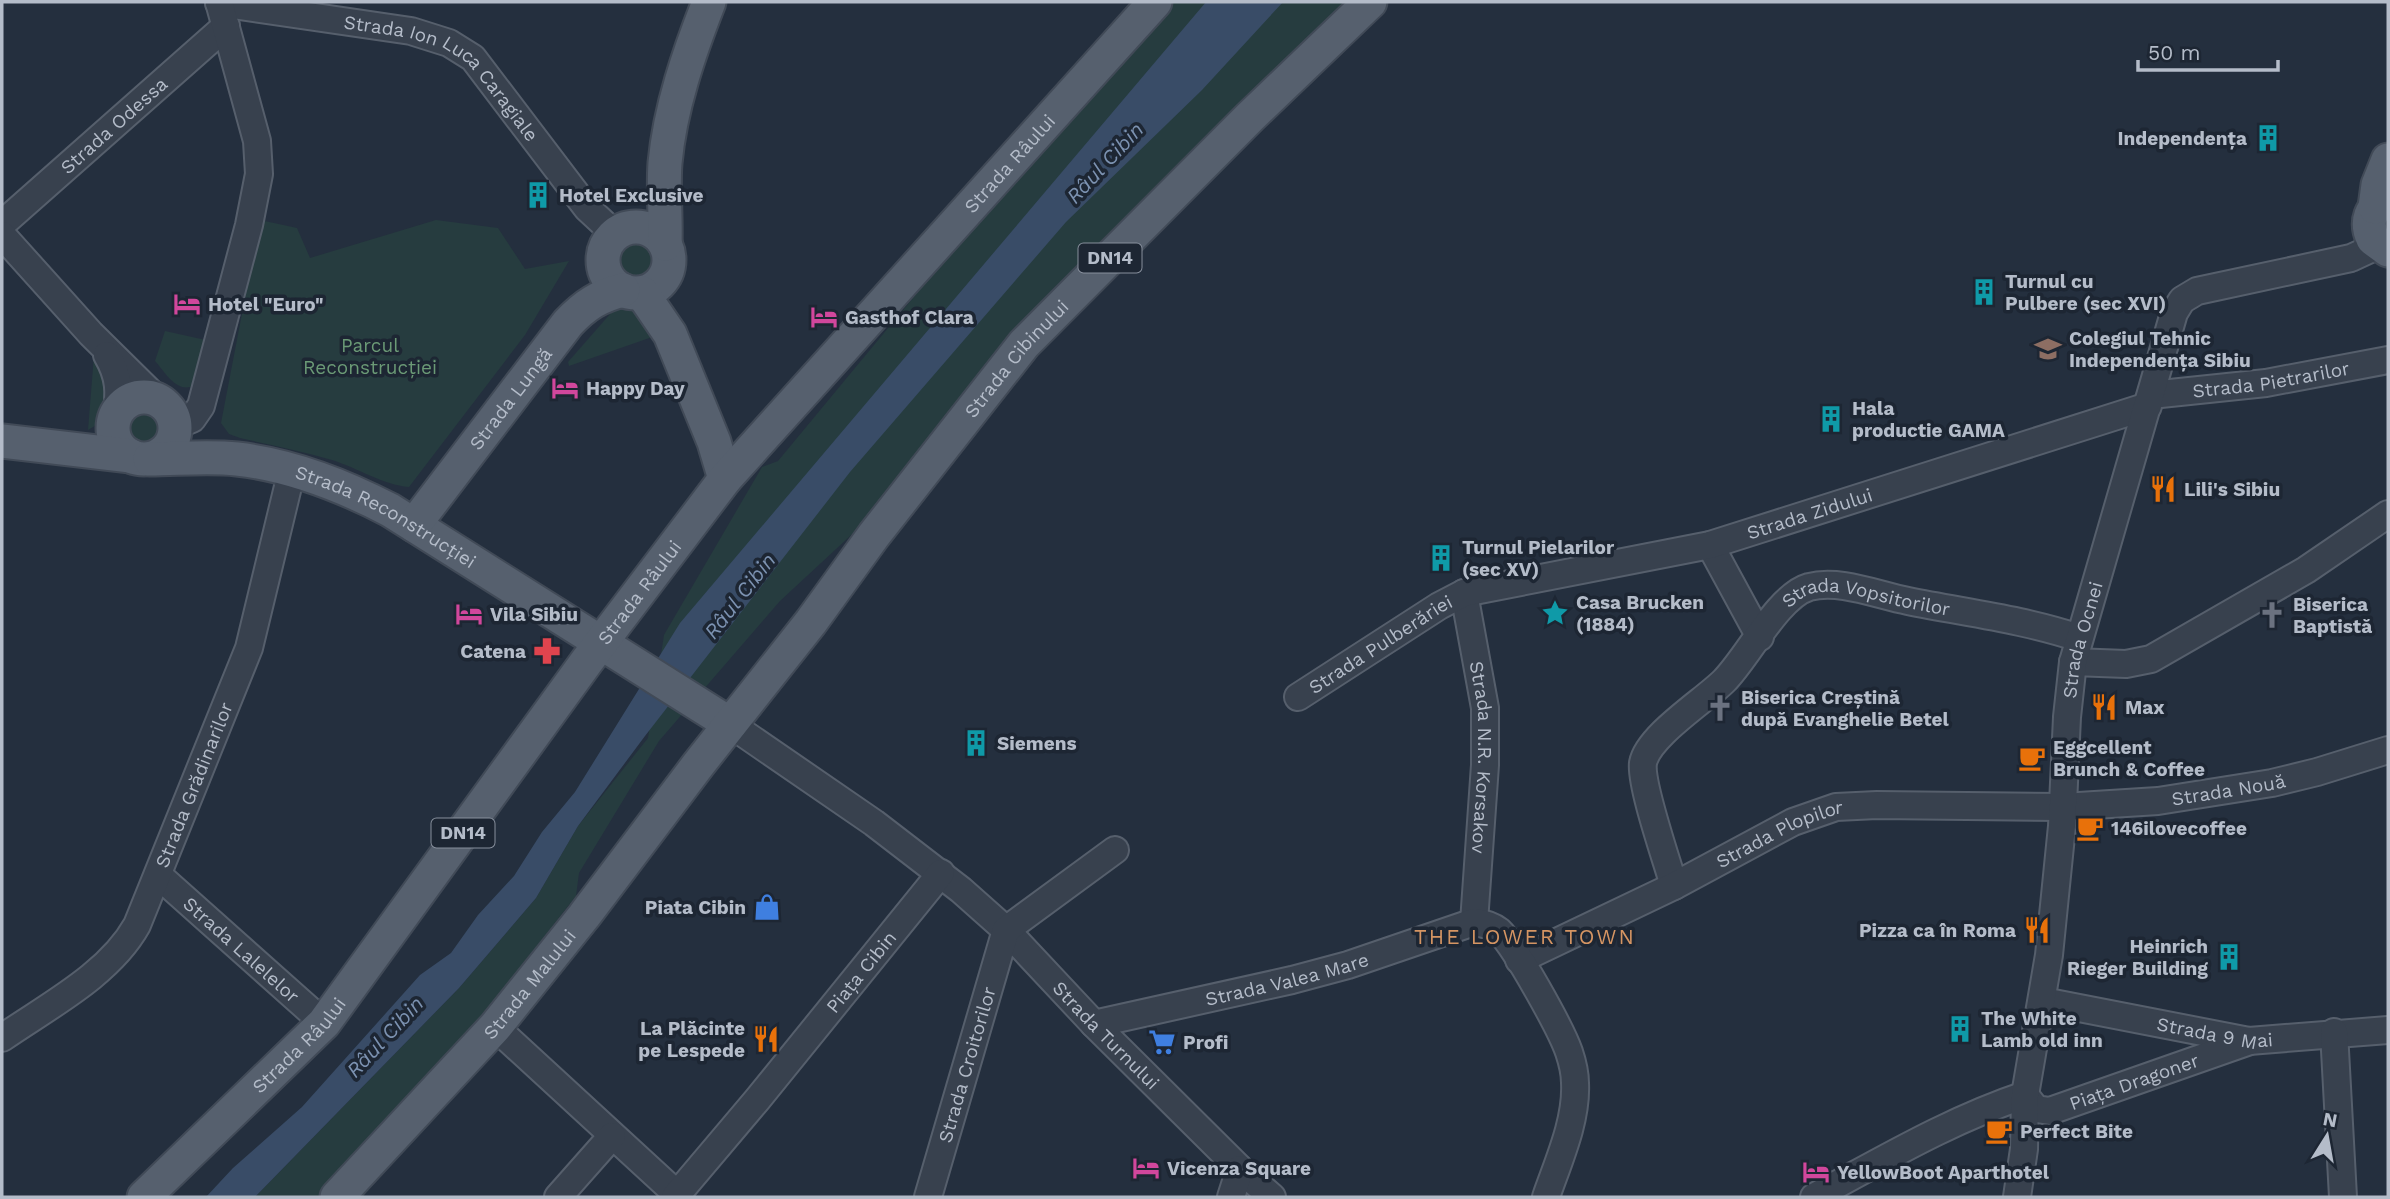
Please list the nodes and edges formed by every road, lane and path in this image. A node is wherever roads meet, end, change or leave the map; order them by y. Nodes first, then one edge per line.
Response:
1 (709, 2) edge
2 (1155, 2) edge
3 (1370, 2) edge
4 (290, 8) edge
5 (222, 10) edge
6 (2388, 160) edge
7 (665, 165) junction
8 (2381, 203) edge
9 (2, 224) edge
10 (622, 230) junction
11 (2, 235) edge
12 (2384, 248) edge
13 (667, 253) junction
14 (632, 292) junction
15 (670, 334) junction
16 (99, 342) junction
17 (2388, 360) edge
18 (2150, 401) junction
19 (170, 417) junction
20 (115, 423) junction
21 (2, 440) edge
22 (46, 445) junction
23 (141, 458) junction
24 (234, 458) junction
25 (292, 470) junction
26 (725, 479) junction
27 (2388, 514) edge
28 (414, 525) junction
29 (1710, 545) junction
30 (1464, 593) junction
31 (1760, 637) junction
32 (612, 649) junction
33 (2076, 650) junction
34 (1298, 697) dead end
35 (721, 719) junction
36 (2388, 750) edge
37 (705, 756) joint
38 (2063, 807) junction
39 (1115, 850) dead end
40 (941, 873) junction
41 (158, 875) junction
42 (1674, 886) junction
43 (1474, 922) junction
44 (1006, 930) junction
45 (1519, 960) junction
46 (2043, 1001) junction
47 (324, 1023) junction
48 (1094, 1024) junction
49 (495, 1027) junction
50 (2388, 1030) edge
51 (2334, 1032) junction
52 (2, 1038) edge
53 (2249, 1041) junction
54 (2025, 1095) junction
55 (612, 1136) junction
56 (1240, 1168) junction
57 (677, 1196) edge
58 (144, 1197) edge
59 (337, 1197) edge
60 (558, 1197) edge
61 (928, 1197) edge
62 (1231, 1197) edge
63 (1272, 1197) edge
64 (1546, 1197) edge
65 (1814, 1197) edge
66 (2017, 1197) edge
67 (2343, 1197) edge

1 - 7 main road
2 - 26 main road, Strada Râului / DN14
3 - 35 main road, Strada Cibinului / DN14
4 - 5 street, Strada Ion Luca Caragiale
4 - 10 street, Strada Ion Luca Caragiale
5 - 9 street, Strada Odessa
5 - 19 street
6 - 8 main road
7 - 10 main road
7 - 13 main road
8 - 12 main road
10 - 13 main road
10 - 14 main road
11 - 16 street
12 - 18 street, Strada Ocnei
13 - 14 main road, Strada Lungă
13 - 15 main road
14 - 15 main road
14 - 28 main road, Strada Lungă
15 - 26 main road
16 - 19 street
16 - 20 street
17 - 18 street, Strada Pietrarilor
18 - 29 street, Strada Zidului
18 - 33 street, Strada Ocnei
19 - 20 main road
19 - 23 main road
19 - 24 main road
20 - 22 main road
20 - 23 main road
21 - 22 main road, Strada Reconstrucției
22 - 23 main road, Strada Reconstrucției
23 - 24 main road, Strada Reconstrucției
24 - 25 main road, Strada Reconstrucției
25 - 28 main road, Strada Reconstrucției
25 - 41 street, Strada Grădinarilor
26 - 32 main road, Strada Râului / DN14
27 - 33 street, Strada Vopsitorilor
28 - 32 main road, Strada Reconstrucției
29 - 30 street, Strada Zidului
29 - 31 street
30 - 34 street, Strada Pulberăriei
30 - 43 street, Strada N.R. Korsakov
31 - 33 street, Strada Vopsitorilor
31 - 42 street, Strada Vopsitorilor
32 - 35 main road
32 - 47 main road, Strada Râului / DN14
33 - 38 street, Strada Ocnei
35 - 37 main road, Strada Cibinului / DN14
35 - 40 street
36 - 38 street, Strada Nouă
37 - 49 main road, Strada Malului / DN14
38 - 42 street, Strada Plopilor
38 - 46 street, Strada Ocnei
39 - 44 street
40 - 44 street, Strada Turnului
40 - 57 street, Piața Cibin
41 - 47 street, Strada Lalelelor
41 - 52 street, Strada Grădinarilor
42 - 45 street, Strada Plopilor
43 - 45 street
43 - 48 street, Strada Valea Mare
44 - 48 street, Strada Turnului
44 - 61 street, Strada Croitorilor
45 - 64 street
46 - 53 street, Strada 9 Mai
46 - 54 street, Strada Ocnei
47 - 58 main road, Strada Râului / DN14
48 - 56 street, Strada Turnului
49 - 55 street, Piața Cibin
49 - 59 main road, Strada Malului / DN14
50 - 51 street, Strada 9 Mai
51 - 53 street, Strada 9 Mai
51 - 67 street
53 - 54 street, Piața Dragoner
54 - 65 street
54 - 66 street, Strada Ocnei
55 - 57 street, Piața Cibin
55 - 60 street
56 - 62 street
56 - 63 street, Strada Turnului

